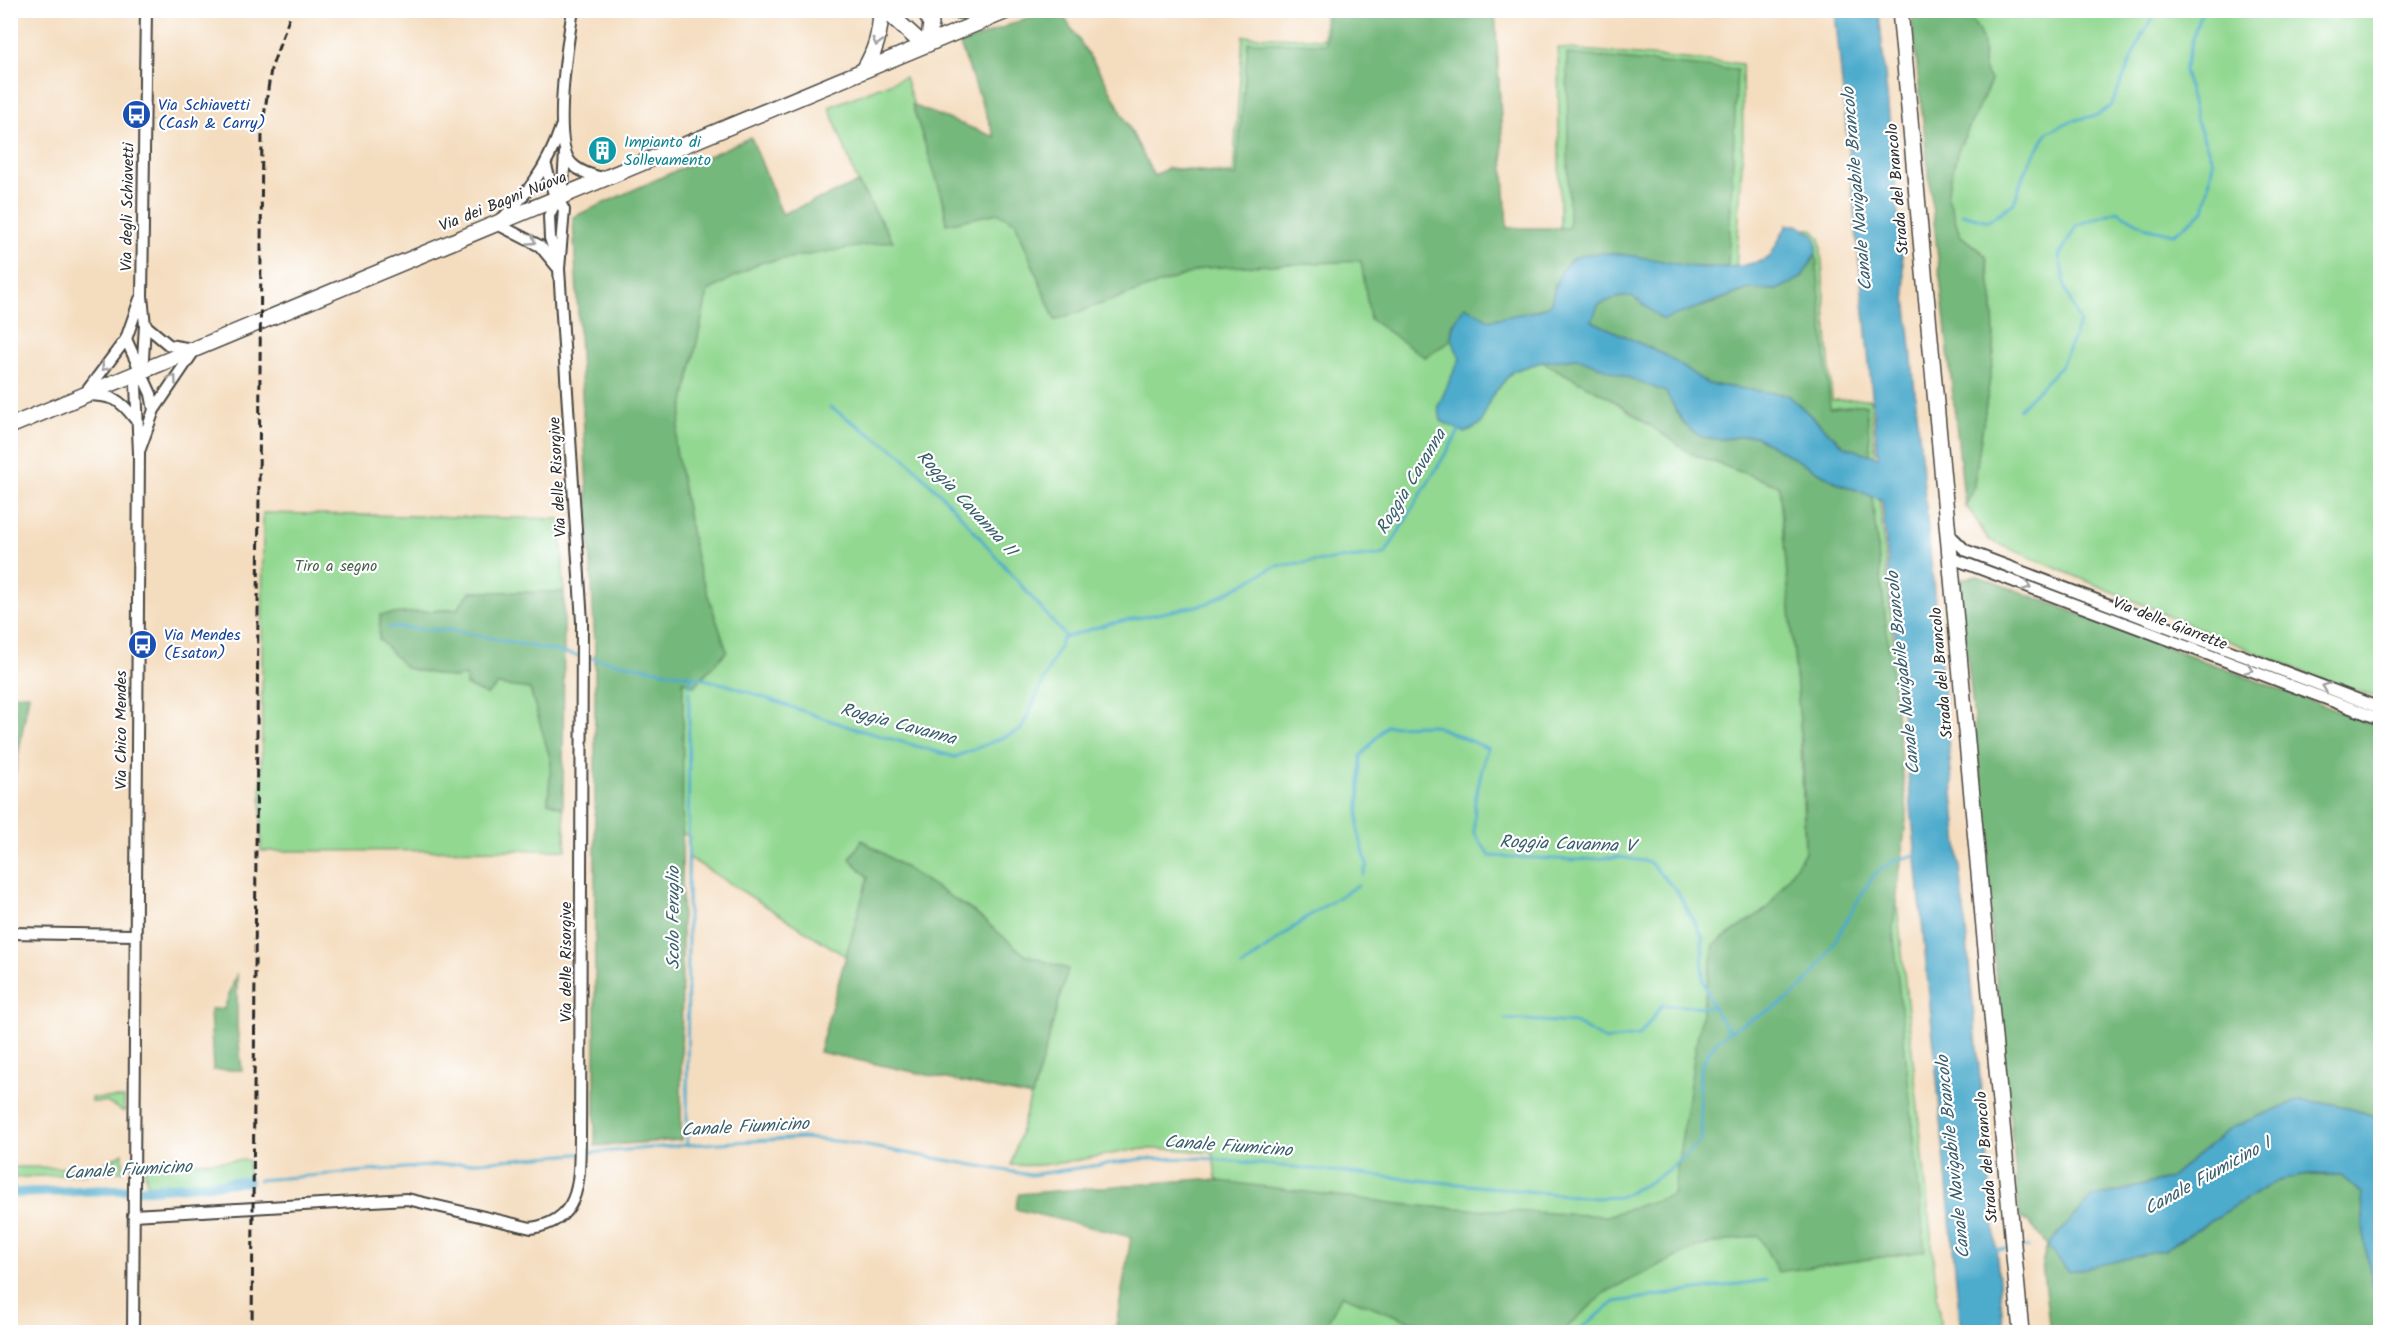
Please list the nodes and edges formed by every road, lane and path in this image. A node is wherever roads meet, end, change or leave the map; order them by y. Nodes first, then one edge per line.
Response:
1 (146, 10) edge
2 (573, 10) edge
3 (881, 10) edge
4 (885, 10) edge
5 (924, 10) edge
6 (950, 10) edge
7 (1900, 10) edge
8 (1005, 12) edge
9 (928, 44) junction
10 (864, 70) junction
11 (561, 127) junction
12 (565, 151) junction
13 (546, 166) junction
14 (606, 180) junction
15 (557, 200) junction
16 (497, 224) junction
17 (559, 269) junction
18 (142, 296) junction
19 (145, 325) junction
20 (126, 339) junction
21 (195, 349) junction
22 (140, 372) junction
23 (84, 395) junction
24 (154, 410) junction
25 (135, 418) junction
26 (10, 426) edge
27 (139, 453) junction
28 (1948, 544) junction
29 (1965, 563) junction
30 (1950, 573) junction
31 (2380, 708) edge
32 (2380, 719) edge
33 (10, 933) edge
34 (134, 935) junction
35 (133, 1215) junction
36 (133, 1332) edge
37 (2021, 1332) edge

1 - 18 street, Via degli Schiavetti
2 - 11 street
3 -> 10 street
4 - 9 street
5 - 9 street
6 - 8 street
7 - 28 street, Strada del Brancolo
8 - 9 street, Via dei Bagni Nuova
9 - 10 street, Via dei Bagni Nuova
10 - 14 street, Via dei Bagni Nuova
11 - 12 street, Via delle Risorgive
11 - 13 street
12 - 14 street
12 - 15 street, Via delle Risorgive
13 - 15 street
13 - 16 street
14 - 15 street, Via dei Bagni Nuova
15 - 16 street, Via dei Bagni Nuova
15 - 17 street, Via delle Risorgive
16 -> 17 street
16 - 21 street, Via dei Bagni Nuova
17 - 35 street, Via delle Risorgive
18 - 19 street, Via degli Schiavetti
18 - 20 street, Via degli Schiavetti
19 - 21 street
19 - 22 street, Via degli Schiavetti
20 - 22 street
20 -> 23 street, Via degli Schiavetti
21 - 22 street, Via dei Bagni Nuova
24 -> 21 street, Via Chico Mendes
22 - 23 street, Via dei Bagni Nuova
22 - 24 street
22 - 25 street, Via Chico Mendes
23 - 25 street
23 - 26 street, Via dei Bagni Nuova
24 - 27 street, Via Chico Mendes
25 - 27 street, Via Chico Mendes
27 - 34 street, Via Chico Mendes
28 - 29 street, Via delle Giarrette
28 - 30 street, Strada del Brancolo
31 -> 28 street, Via delle Giarrette
29 - 30 street
29 -> 32 street, Via delle Giarrette
30 - 37 street, Strada del Brancolo
33 - 34 street
34 - 35 street, Via Chico Mendes
35 - 36 street, Via Chico Mendes

